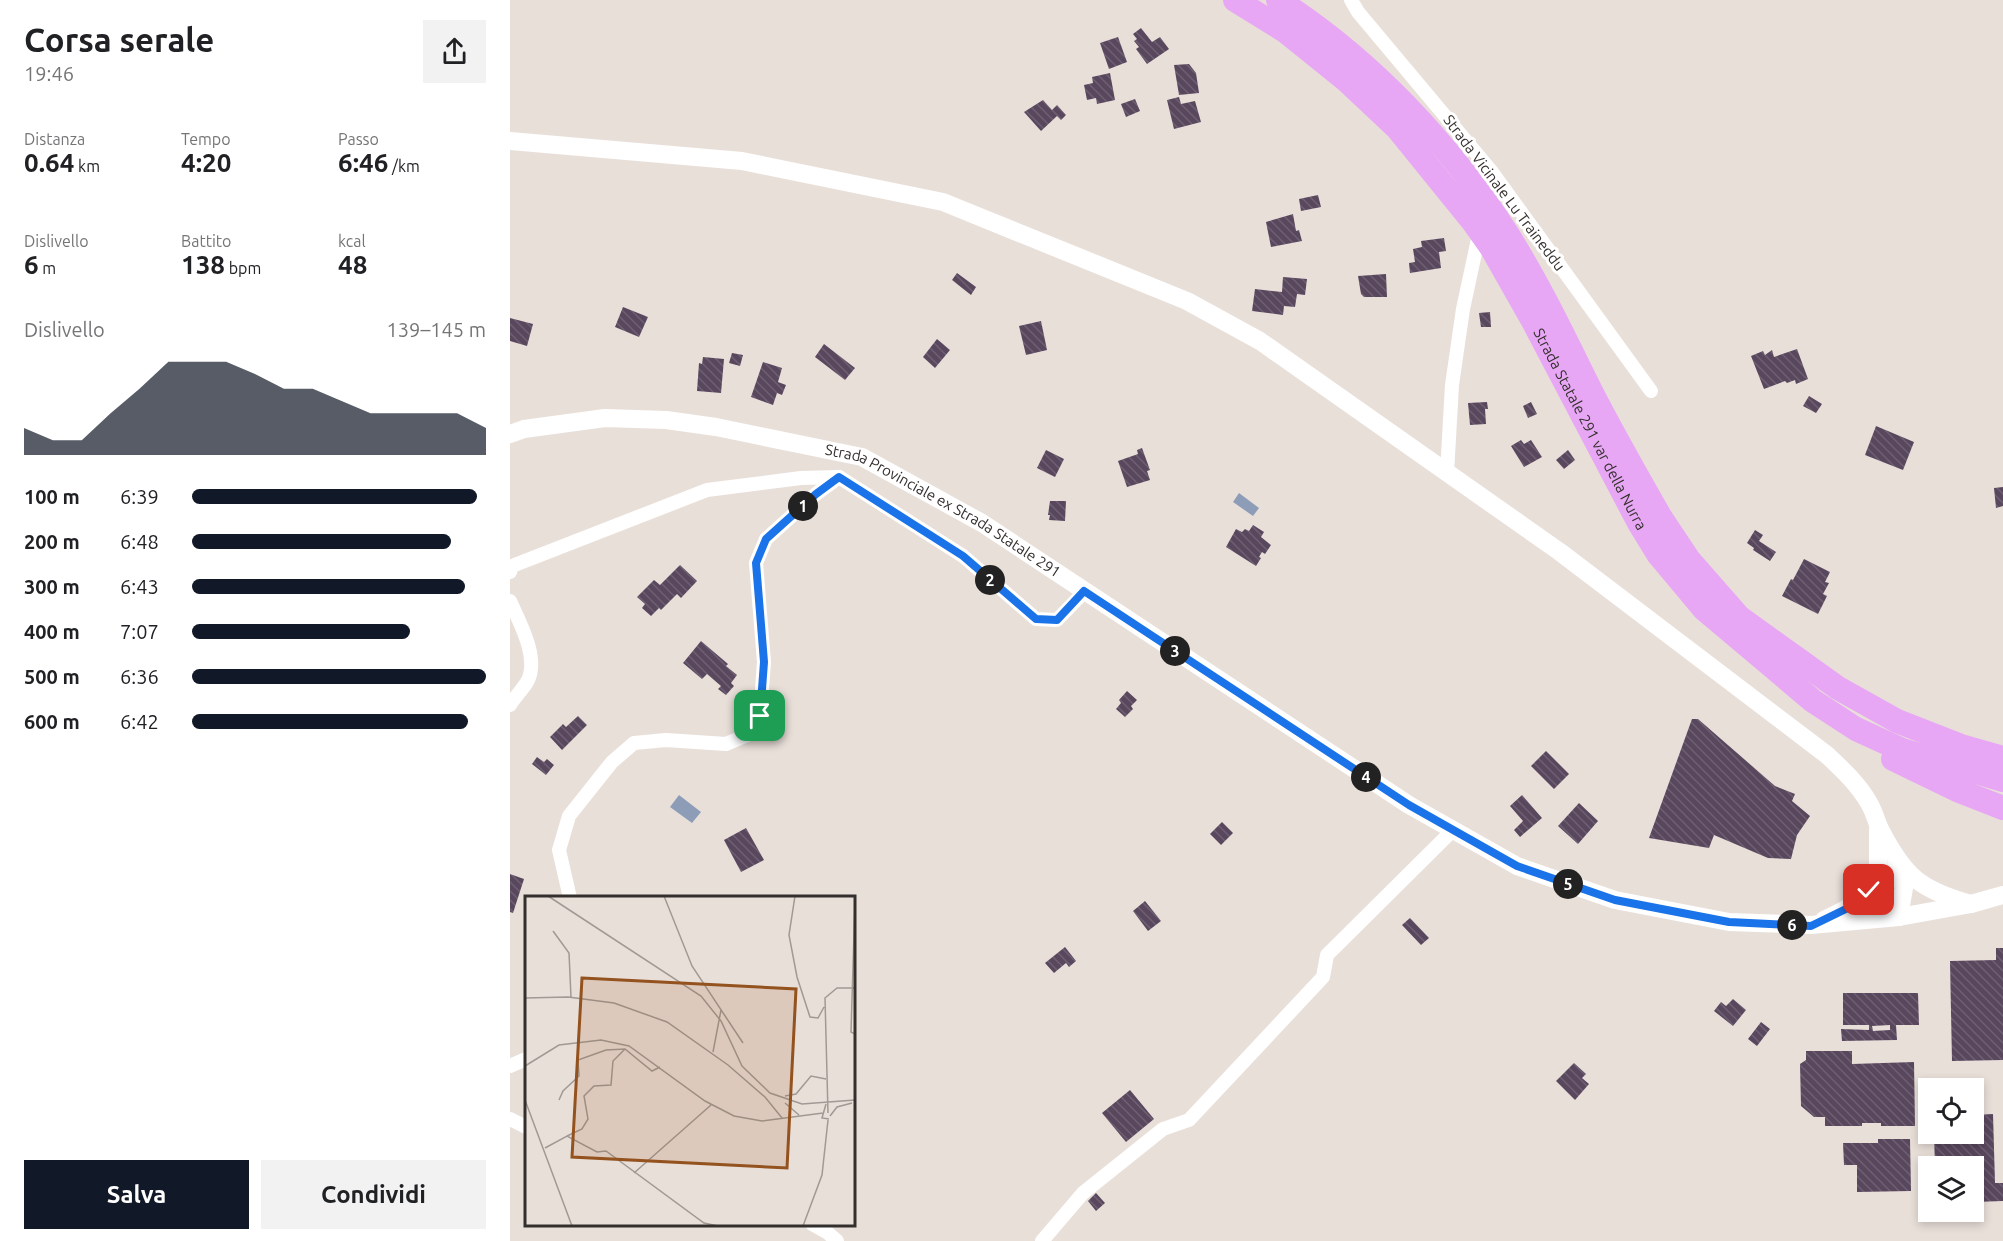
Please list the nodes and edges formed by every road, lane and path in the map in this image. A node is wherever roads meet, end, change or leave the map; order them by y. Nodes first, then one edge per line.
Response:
1 (1235, 0) edge
2 (1278, 0) edge
3 (1351, 0) edge
4 (510, 141) edge
5 (1492, 172) junction
6 (1500, 242) junction
7 (1650, 390) dead end
8 (510, 434) edge
9 (1447, 473) junction
10 (839, 477) junction
11 (510, 572) edge
12 (1084, 591) junction
13 (510, 601) edge
14 (510, 705) edge
15 (1856, 729) junction
16 (2003, 739) edge
17 (1961, 746) junction
18 (2003, 758) edge
19 (2003, 780) edge
20 (2003, 808) edge
21 (1878, 825) junction
22 (1453, 831) junction
23 (1894, 856) junction
24 (1878, 870) junction
25 (2003, 895) edge
26 (570, 896) edge
27 (1971, 904) junction
28 (1899, 917) junction
29 (1811, 926) junction
30 (525, 1059) edge
31 (510, 1066) edge
32 (510, 1119) edge
33 (525, 1126) edge
34 (816, 1226) edge
35 (837, 1241) edge
36 (1042, 1241) edge

1 - 6 highway, Strada Statale 291 var della Nurra
2 - 6 highway, Strada Statale 291 var della Nurra
3 - 5 street, Strada Vicinale Lu Traineddu
4 - 9 street
5 - 7 street, Strada Vicinale Lu Traineddu
5 - 9 street
6 - 15 highway, Strada Statale 291 var della Nurra
6 - 17 highway, Strada Statale 291 var della Nurra
8 - 12 street, Strada Provinciale ex Strada Statale 291
9 - 21 street
10 - 11 street
10 - 12 street
10 - 26 street
12 - 22 street, Strada Provinciale ex Strada Statale 291
13 - 14 street
15 - 19 highway, Strada Statale 291 var della Nurra
15 - 20 highway
16 - 17 highway
17 - 18 highway, Strada Statale 291 var della Nurra
21 - 23 street
21 - 24 street
22 - 29 street, Strada Provinciale ex Strada Statale 291
22 - 36 street
23 - 27 street
23 - 28 street
24 - 28 street
24 - 29 street
25 - 27 street, Strada Provinciale ex Strada Statale 291
27 - 28 street, Strada Provinciale ex Strada Statale 291
28 - 29 street, Strada Provinciale ex Strada Statale 291
30 - 31 street
32 - 33 street
34 - 35 street

